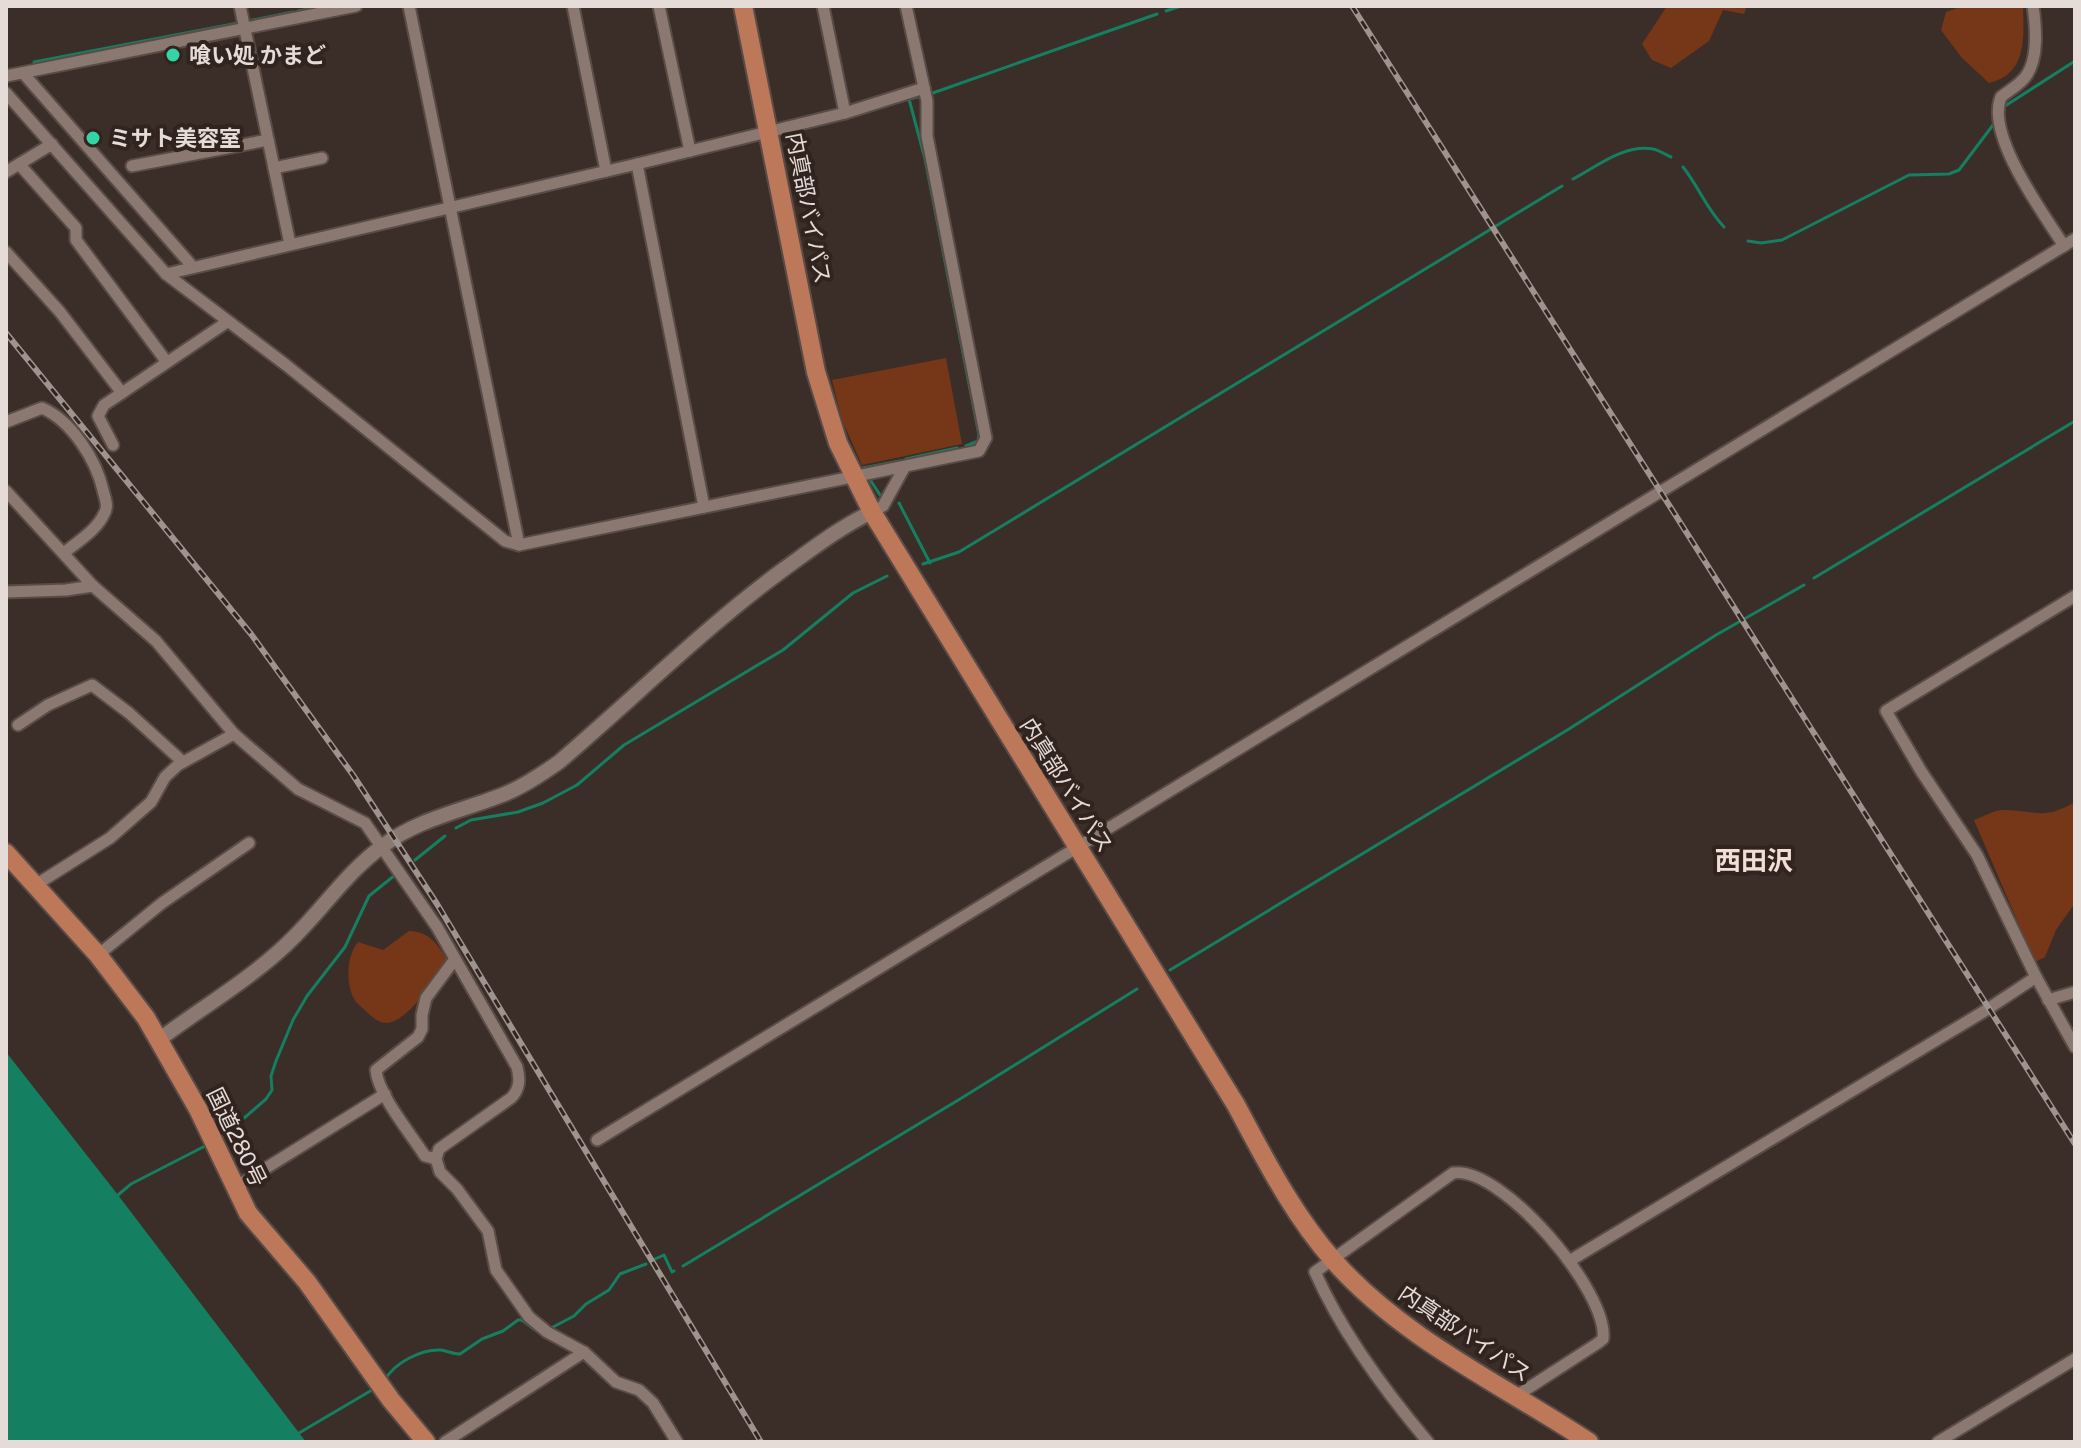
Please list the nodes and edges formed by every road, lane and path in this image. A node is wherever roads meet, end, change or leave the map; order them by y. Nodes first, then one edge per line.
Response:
1 (240, 6) edge
2 (356, 6) edge
3 (409, 6) edge
4 (573, 6) edge
5 (659, 6) edge
6 (743, 6) edge
7 (823, 6) edge
8 (906, 6) edge
9 (2033, 6) edge
10 (332, 8) edge
11 (245, 29) junction
12 (23, 73) junction
13 (6, 76) edge
14 (924, 88) junction
15 (6, 93) edge
16 (845, 113) junction
17 (769, 131) junction
18 (268, 140) junction
19 (52, 144) junction
20 (690, 151) junction
21 (322, 158) dead end
22 (19, 164) junction
23 (637, 164) junction
24 (132, 166) dead end
25 (274, 168) junction
26 (606, 171) junction
27 (6, 172) edge
28 (449, 207) junction
29 (2075, 239) edge
30 (290, 244) junction
31 (2064, 246) junction
32 (6, 252) edge
33 (193, 267) junction
34 (166, 274) junction
35 (227, 322) junction
36 (166, 361) junction
37 (122, 393) junction
38 (6, 422) edge
39 (113, 445) dead end
40 (904, 468) junction
41 (854, 477) junction
42 (6, 491) edge
43 (704, 507) junction
44 (872, 512) junction
45 (519, 545) junction
46 (64, 553) junction
47 (93, 586) junction
48 (6, 592) edge
49 (2075, 596) edge
50 (18, 725) dead end
51 (234, 734) junction
52 (183, 762) junction
53 (249, 843) dead end
54 (382, 846) junction
55 (1078, 847) junction
56 (6, 853) edge
57 (34, 886) junction
58 (98, 955) junction
59 (455, 959) junction
60 (2036, 977) junction
61 (2075, 992) edge
62 (2048, 1000) junction
63 (160, 1039) junction
64 (2075, 1047) edge
65 (385, 1094) junction
66 (597, 1140) dead end
67 (436, 1159) junction
68 (234, 1188) junction
69 (1332, 1259) junction
70 (1571, 1260) junction
71 (584, 1352) junction
72 (2075, 1359) edge
73 (1516, 1396) junction
74 (426, 1442) edge
75 (445, 1442) edge
76 (677, 1442) edge
77 (1428, 1442) edge
78 (1589, 1442) edge
79 (1938, 1442) edge

1 - 11 street
2 - 10 street
3 - 28 street
4 - 26 street
5 - 20 street
6 - 17 highway, 内真部バイパス
7 - 16 street
8 - 14 street
9 - 31 street
10 - 11 street
11 - 12 street
11 - 18 street
12 - 13 street
12 - 33 street
14 - 16 street
14 - 40 street
15 - 19 street
16 - 17 street
17 - 20 street
17 - 41 highway, 内真部バイパス
18 - 24 street
18 - 25 street
19 - 22 street
19 - 34 street
20 - 23 street
21 - 25 street
22 - 27 street
22 - 36 street
23 - 26 street
23 - 43 street
25 - 30 street
26 - 28 street
28 - 30 street
28 - 45 street
29 - 31 street
30 - 33 street
31 - 55 street
32 - 37 street
33 - 34 street
34 - 35 street
35 - 36 street
35 - 45 street
36 - 37 street
37 - 39 street
38 - 46 street
40 - 41 street
40 - 44 street
41 - 43 street
41 - 44 highway, 内真部バイパス
42 - 46 street
43 - 45 street
44 - 54 street
44 - 55 highway, 内真部バイパス
46 - 47 street
47 - 48 street
47 - 51 street
49 - 60 street
50 - 52 street
51 - 52 street
51 - 54 street
52 - 57 street
53 - 58 street
54 - 59 street
54 - 63 street
55 - 66 street
55 - 69 highway, 内真部バイパス
56 - 57 highway, 国道280号
57 - 58 highway, 国道280号
58 - 63 highway, 国道280号
59 - 65 street
59 - 67 street
60 - 62 street
60 - 70 street
61 - 62 street
62 - 64 street
63 - 68 highway, 国道280号
65 - 67 street
65 - 68 street
67 - 71 street
68 - 74 highway, 国道280号
69 - 70 street
69 - 73 highway, 内真部バイパス
69 - 77 street
70 - 73 street
71 - 75 street
71 - 76 street
72 - 79 street
73 - 78 highway, 内真部バイパス

